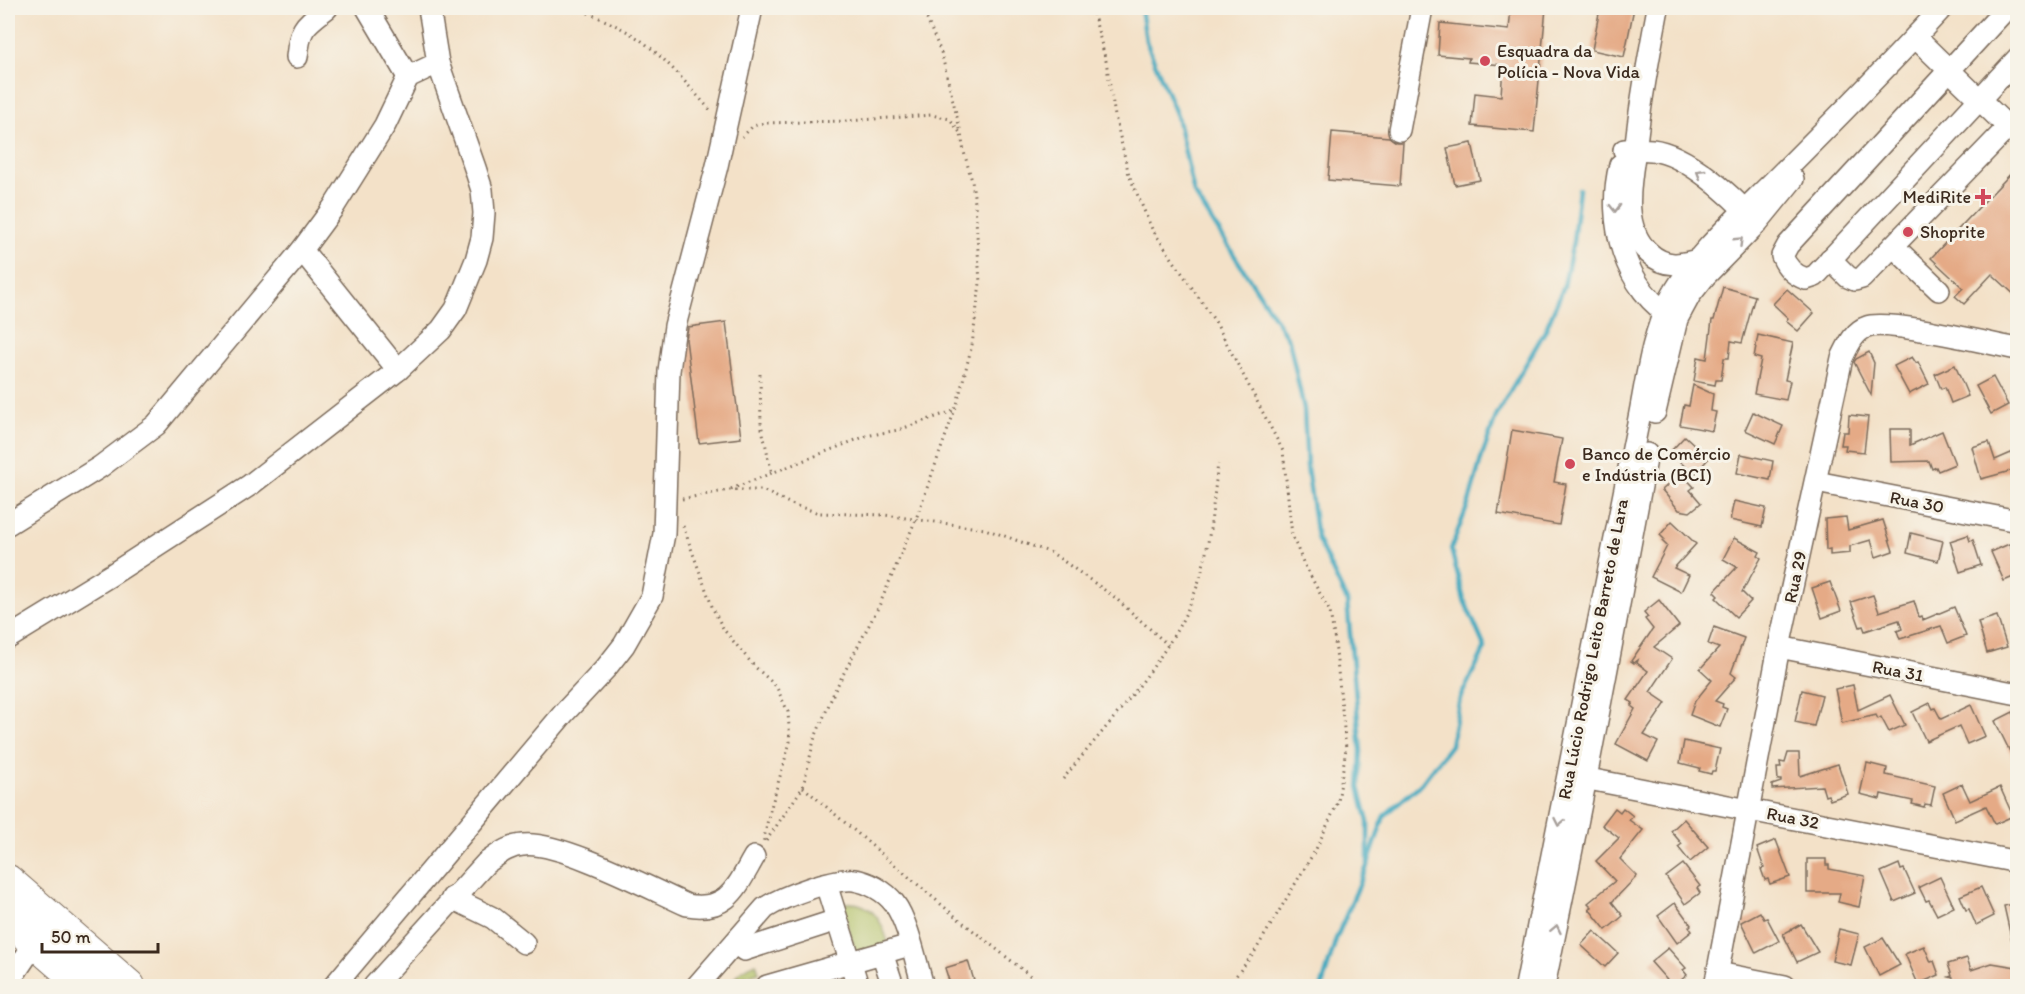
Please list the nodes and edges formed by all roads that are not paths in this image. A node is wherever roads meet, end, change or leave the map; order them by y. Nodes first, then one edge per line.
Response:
1 (327, 8) edge
2 (367, 8) edge
3 (429, 8) edge
4 (752, 8) edge
5 (1422, 8) edge
6 (1658, 8) edge
7 (1942, 8) edge
8 (2018, 10) edge
9 (1915, 37) junction
10 (297, 57) dead end
11 (2018, 58) edge
12 (438, 63) junction
13 (1949, 70) junction
14 (408, 77) junction
15 (1979, 98) junction
16 (2013, 122) edge
17 (1399, 130) dead end
18 (1630, 150) junction
19 (1751, 217) junction
20 (1893, 246) junction
21 (302, 250) junction
22 (1700, 259) junction
23 (1830, 259) junction
24 (1939, 290) dead end
25 (1670, 316) junction
26 (2017, 347) edge
27 (398, 370) junction
28 (1816, 482) junction
29 (2018, 521) edge
30 (8, 524) edge
31 (8, 638) edge
32 (1779, 647) junction
33 (2018, 694) edge
34 (1576, 777) junction
35 (1749, 809) junction
36 (758, 851) road end
37 (2018, 862) edge
38 (8, 881) edge
39 (828, 890) junction
40 (452, 898) junction
41 (8, 919) edge
42 (837, 920) junction
43 (771, 924) junction
44 (35, 943) junction
45 (524, 943) dead end
46 (897, 949) junction
47 (850, 962) junction
48 (1717, 980) edge
49 (8, 983) edge
50 (85, 987) edge
51 (129, 987) edge
52 (334, 987) edge
53 (374, 987) edge
54 (697, 987) edge
55 (714, 987) edge
56 (767, 987) edge
57 (858, 987) edge
58 (893, 987) edge
59 (909, 987) edge
60 (923, 987) edge
61 (1526, 987) edge
62 (1544, 987) edge
63 (1785, 987) edge

1 - 10 street
2 - 14 street
3 - 12 street
4 - 52 street
5 - 17 street
6 - 18 street
7 - 9 street
8 - 13 street
9 - 13 street
9 - 19 street
11 - 15 street
12 - 14 street
12 - 27 street
13 - 15 street
13 - 23 street
14 - 21 street
15 - 16 street
15 - 23 street
16 - 20 street
19 -> 18 street
18 - 22 street
18 -> 25 street
19 - 22 street
25 -> 19 street
20 - 23 street
20 - 24 street
21 - 27 street
21 - 30 street
22 - 25 street
25 - 34 street, Rua Lúcio Rodrigo Leito Barreto de Lara
26 - 28 street, Rua 29
27 - 31 street
28 - 29 street, Rua 30
28 - 32 street, Rua 29
32 - 33 street, Rua 31
32 - 35 street, Rua 29
34 - 35 street, Rua 32
34 -> 61 street, Rua Lúcio Rodrigo Leito Barreto de Lara
62 -> 34 street, Rua Lúcio Rodrigo Leito Barreto de Lara
35 - 37 street, Rua 32
35 - 48 street, Rua 29
36 - 40 street
38 - 51 highway
39 - 42 street
39 - 43 street
39 - 46 street
40 - 45 street
40 - 53 street
41 - 44 highway
42 - 43 street
42 - 47 street
43 - 54 street
43 - 55 street
44 - 49 street
44 - 50 highway
46 - 47 street
46 - 58 street
46 - 59 street
46 - 60 street
47 - 56 street
47 - 57 street
48 - 63 street

